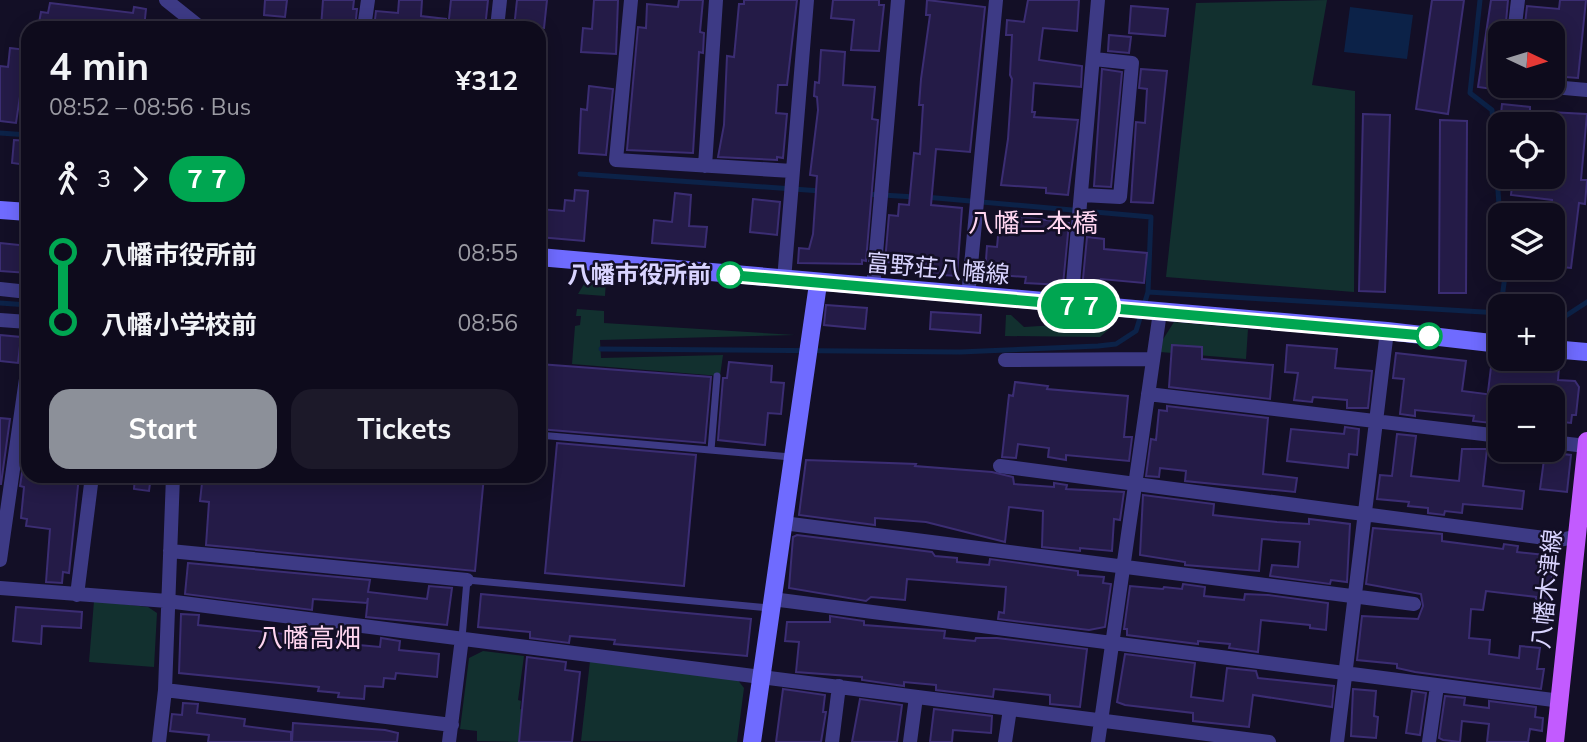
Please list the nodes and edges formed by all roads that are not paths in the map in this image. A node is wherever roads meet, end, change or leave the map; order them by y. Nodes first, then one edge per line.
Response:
1 (166, 0) edge
2 (368, 0) edge
3 (500, 0) edge
4 (631, 0) edge
5 (716, 0) edge
6 (807, 0) edge
7 (898, 0) edge
8 (996, 0) edge
9 (1098, 0) edge
10 (1518, 0) edge
11 (192, 21) edge
12 (365, 21) edge
13 (498, 21) edge
14 (1515, 21) edge
15 (1094, 59) junction
16 (1565, 88) edge
17 (1587, 90) edge
18 (705, 166) junction
19 (791, 174) junction
20 (1082, 198) junction
21 (0, 210) edge
22 (21, 212) edge
23 (546, 258) edge
24 (785, 280) junction
25 (818, 284) junction
26 (873, 288) junction
27 (0, 289) edge
28 (21, 291) edge
29 (968, 297) junction
30 (1070, 306) junction
31 (1160, 312) junction
32 (0, 320) edge
33 (21, 322) edge
34 (1387, 331) junction
35 (1488, 343) edge
36 (1565, 350) edge
37 (1587, 352) edge
38 (1151, 359) junction
39 (1005, 360) dead end
40 (717, 376) dead end
41 (1148, 394) junction
42 (21, 414) edge
43 (1376, 421) junction
44 (1488, 435) edge
45 (546, 436) edge
46 (1565, 443) edge
47 (1587, 444) edge
48 (710, 450) junction
49 (791, 457) junction
50 (1000, 466) dead end
51 (1137, 482) junction
52 (91, 483) edge
53 (173, 483) edge
54 (1364, 514) junction
55 (783, 523) junction
56 (1582, 537) edge
57 (170, 551) junction
58 (0, 560) edge
59 (1123, 568) junction
60 (467, 580) junction
61 (0, 588) edge
62 (77, 595) junction
63 (1355, 597) junction
64 (167, 601) junction
65 (771, 603) junction
66 (1414, 604) dead end
67 (462, 638) junction
68 (1112, 643) junction
69 (1346, 673) junction
70 (761, 676) junction
71 (839, 686) junction
72 (1437, 686) junction
73 (165, 690) junction
74 (916, 698) junction
75 (1561, 701) junction
76 (1010, 709) junction
77 (1101, 720) junction
78 (452, 724) junction
79 (1173, 736) edge
80 (1248, 741) edge
81 (159, 742) edge
82 (449, 742) edge
83 (752, 742) edge
84 (832, 742) edge
85 (911, 742) edge
86 (1005, 742) edge
87 (1098, 742) edge
88 (1269, 742) edge
89 (1337, 742) edge
90 (1429, 742) edge
91 (1555, 742) edge

1 - 11 street
2 - 12 street
3 - 13 street
4 - 18 street
5 - 18 street
6 - 19 street
7 - 26 street
8 - 29 street
9 - 15 street
10 - 14 street
15 - 20 street
15 - 20 street
16 - 17 street
18 - 19 street
19 - 24 street
20 - 30 street
21 - 22 main road
23 - 24 main road, 富野荘八幡線
24 - 25 main road, 富野荘八幡線
25 - 26 main road, 富野荘八幡線
25 - 49 main road
26 - 29 main road, 富野荘八幡線
27 - 28 street
29 - 30 main road, 富野荘八幡線
30 - 31 main road, 富野荘八幡線
31 - 34 main road, 富野荘八幡線
31 - 38 street
32 - 33 street
34 - 35 main road, 富野荘八幡線
34 - 43 street
36 - 37 main road
38 - 39 street
38 - 41 street
40 - 48 lane
41 - 43 street
41 - 51 street
42 - 58 street
43 - 44 street
43 - 54 street
45 - 48 lane
46 - 47 street
47 - 56 main road, 八幡木津線
48 - 49 lane
49 - 55 main road
50 - 51 street
51 - 54 street
51 - 59 street
52 - 62 street
53 - 57 street
54 - 56 street
54 - 63 street
55 - 59 street
55 - 65 main road
56 - 75 main road, 八幡木津線
57 - 60 street
57 - 64 street
59 - 63 street
59 - 68 street
60 - 65 lane
60 - 67 lane
61 - 62 street
62 - 64 street
63 - 66 street
63 - 69 street
64 - 67 street
64 - 73 street
65 - 68 street
65 - 70 main road
67 - 70 street
67 - 78 street
68 - 69 street
68 - 77 street
69 - 72 street
69 - 89 street
70 - 71 street
70 - 83 main road
71 - 74 street
71 - 84 street
72 - 75 street
72 - 90 street
73 - 78 street
73 - 81 street
74 - 76 street
74 - 85 street
75 - 91 main road, 八幡木津線
76 - 77 street
76 - 86 street
77 - 79 street
77 - 87 street
78 - 82 street
79 - 80 street
80 - 88 street

